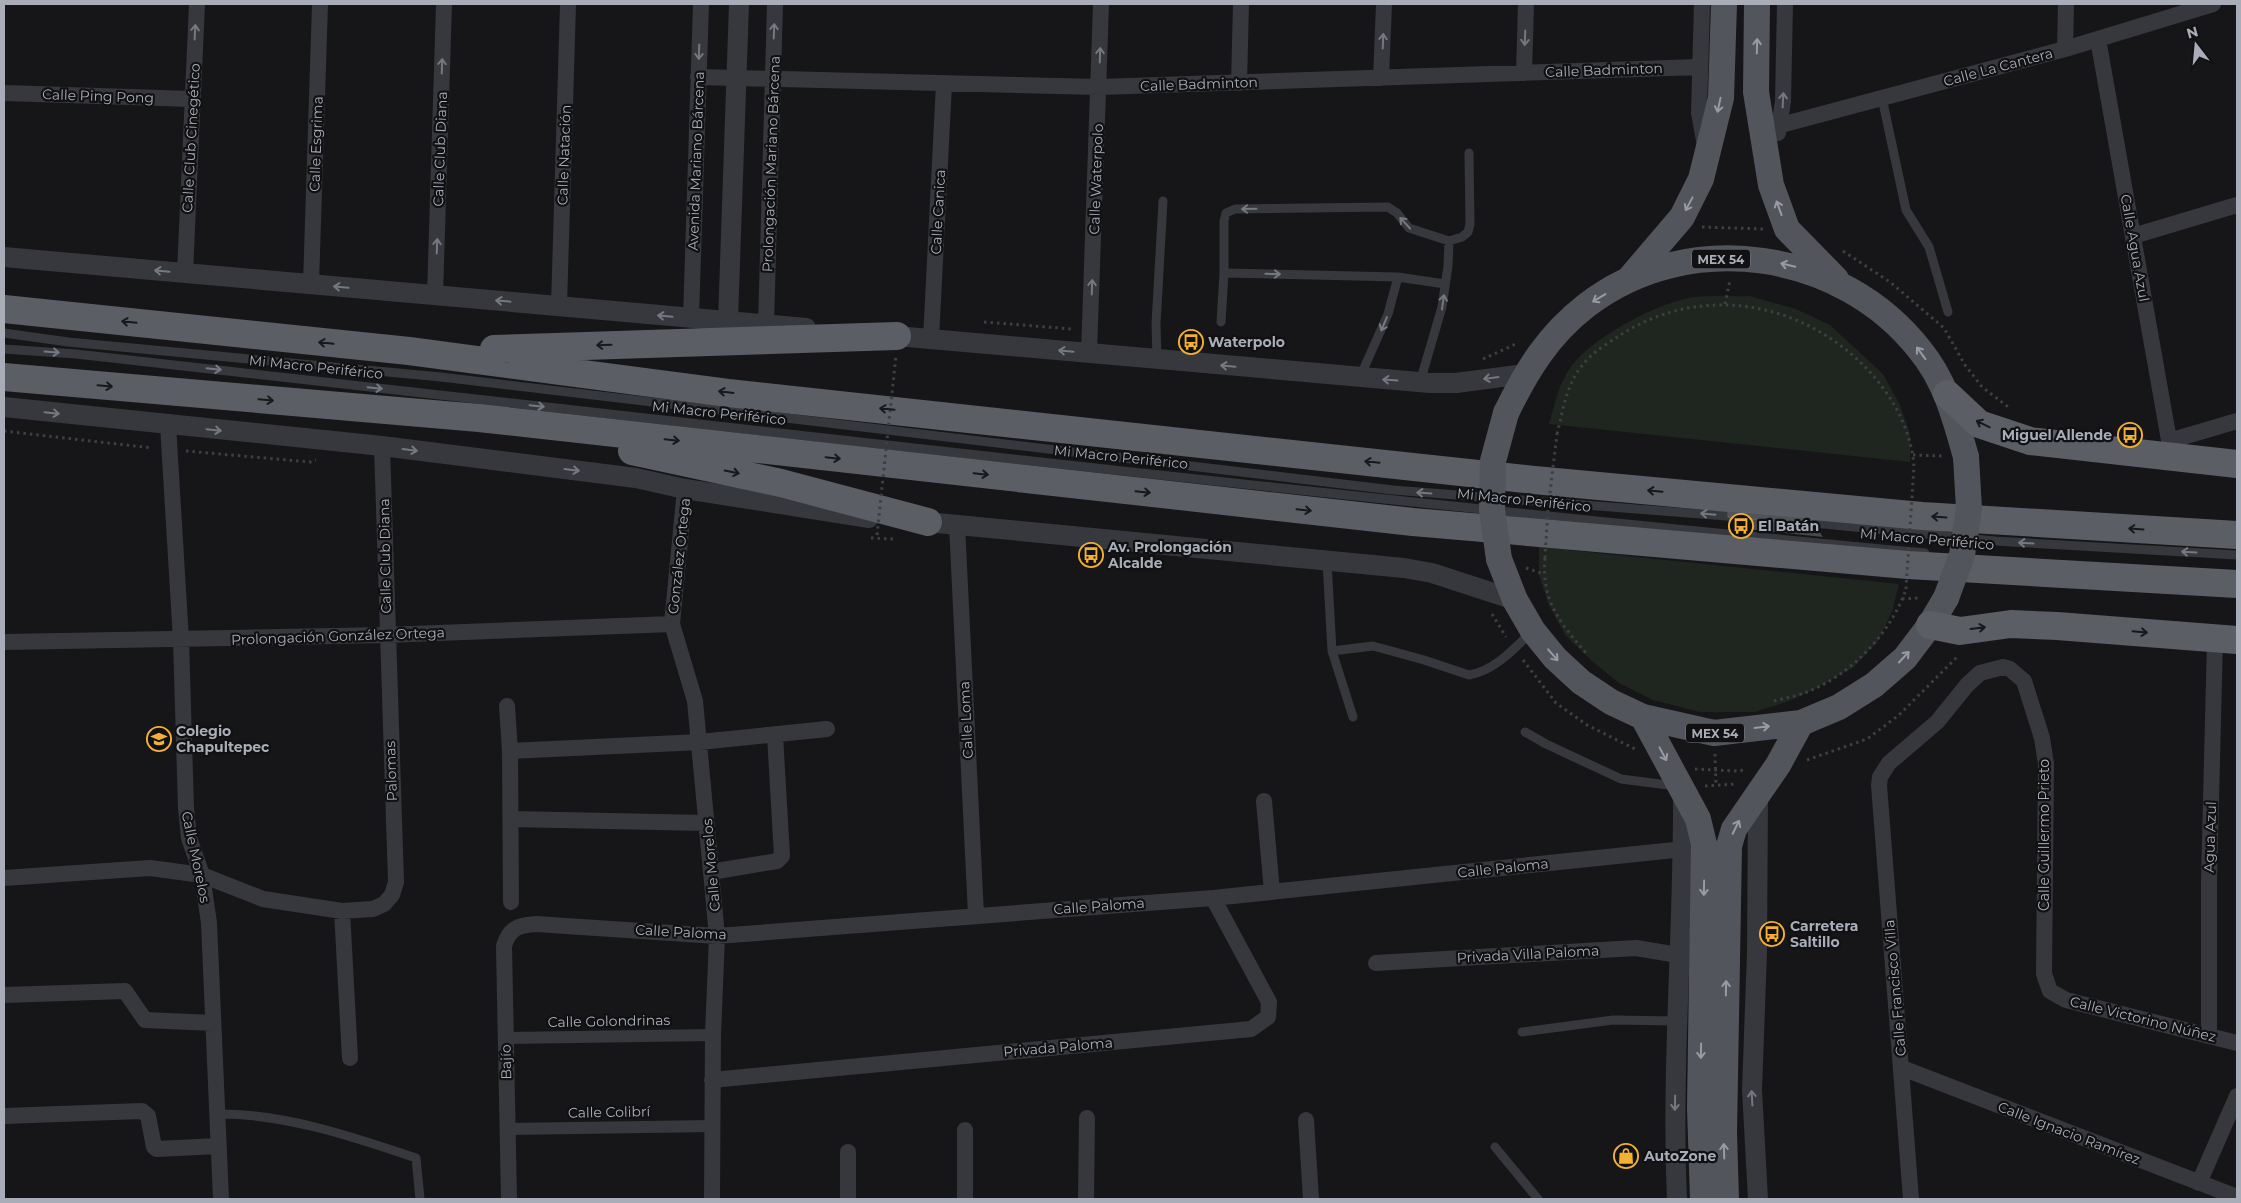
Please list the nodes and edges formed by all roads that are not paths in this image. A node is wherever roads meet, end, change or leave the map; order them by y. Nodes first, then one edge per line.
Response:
1 (197, 4) edge
2 (320, 4) edge
3 (444, 4) edge
4 (568, 4) edge
5 (700, 4) edge
6 (738, 4) edge
7 (775, 4) edge
8 (1101, 4) edge
9 (1241, 4) edge
10 (1384, 4) edge
11 (1526, 4) edge
12 (1702, 4) edge
13 (1724, 4) edge
14 (1757, 4) edge
15 (1785, 4) edge
16 (2066, 4) edge
17 (2213, 4) edge
18 (2098, 39) junction
19 (2065, 49) junction
20 (1700, 67) junction
21 (1524, 72) junction
22 (698, 77) junction
23 (736, 78) junction
24 (1381, 78) junction
25 (773, 80) junction
26 (1239, 83) junction
27 (944, 84) junction
28 (1099, 88) junction
29 (4, 92) edge
30 (1882, 98) junction
31 (192, 99) junction
32 (1781, 125) junction
33 (1469, 153) dead end
34 (1707, 158) junction
35 (1767, 164) junction
36 (1163, 201) dead end
37 (2237, 205) edge
38 (2133, 236) junction
39 (1449, 241) junction
40 (4, 257) edge
41 (185, 273) junction
42 (1224, 273) junction
43 (1398, 277) junction
44 (1628, 280) junction
45 (311, 284) junction
46 (1445, 284) junction
47 (1842, 285) junction
48 (435, 295) junction
49 (559, 306) junction
50 (4, 309) edge
51 (1948, 312) dead end
52 (691, 318) junction
53 (728, 321) junction
54 (1221, 322) dead end
55 (766, 325) junction
56 (4, 333) edge
57 (930, 339) junction
58 (897, 346) junction
59 (4, 349) edge
60 (409, 351) junction
61 (1089, 353) junction
62 (1158, 360) junction
63 (1525, 374) junction
64 (4, 377) edge
65 (1360, 378) junction
66 (1420, 382) junction
67 (1947, 394) junction
68 (4, 407) edge
69 (479, 418) junction
70 (2237, 421) edge
71 (168, 425) junction
72 (382, 446) junction
73 (2171, 449) junction
74 (2237, 464) edge
75 (685, 489) junction
76 (1750, 518) edge
77 (928, 522) junction
78 (1798, 522) edge
79 (957, 525) junction
80 (2237, 535) edge
81 (1932, 553) dead end
82 (1952, 555) dead end
83 (2237, 555) edge
84 (1971, 557) dead end
85 (1327, 562) junction
86 (2030, 562) dead end
87 (2089, 566) dead end
88 (2237, 584) edge
89 (1515, 600) junction
90 (672, 624) junction
91 (1930, 625) junction
92 (1533, 631) junction
93 (386, 635) junction
94 (2226, 639) edge
95 (181, 640) junction
96 (4, 642) edge
97 (1332, 651) junction
98 (507, 706) dead end
99 (1353, 717) dead end
100 (1643, 717) junction
101 (1801, 723) junction
102 (827, 729) dead end
103 (1525, 732) dead end
104 (775, 735) junction
105 (700, 742) junction
106 (510, 751) junction
107 (1880, 777) joint
108 (1768, 780) junction
109 (1682, 789) junction
110 (1264, 801) dead end
111 (511, 820) junction
112 (707, 823) junction
113 (1684, 849) junction
114 (711, 872) junction
115 (202, 875) junction
116 (4, 878) edge
117 (1272, 892) junction
118 (1213, 898) junction
119 (510, 902) dead end
120 (342, 911) junction
121 (976, 915) junction
122 (514, 927) joint
123 (717, 936) junction
124 (1678, 955) junction
125 (1376, 963) dead end
126 (2050, 991) joint
127 (4, 995) edge
128 (1677, 1020) junction
129 (213, 1023) junction
130 (1522, 1032) dead end
131 (713, 1035) junction
132 (2208, 1036) junction
133 (505, 1038) junction
134 (2237, 1043) edge
135 (350, 1058) dead end
136 (1902, 1068) junction
137 (712, 1080) junction
138 (2237, 1096) edge
139 (217, 1114) junction
140 (4, 1116) edge
141 (1087, 1118) dead end
142 (1306, 1120) dead end
143 (712, 1126) junction
144 (506, 1129) junction
145 (965, 1130) dead end
146 (218, 1146) junction
147 (1495, 1147) dead end
148 (848, 1152) dead end
149 (2199, 1183) junction
150 (2230, 1197) edge
151 (221, 1199) edge
152 (420, 1199) edge
153 (509, 1199) edge
154 (712, 1199) edge
155 (848, 1199) edge
156 (965, 1199) edge
157 (1086, 1199) edge
158 (1311, 1199) edge
159 (1538, 1199) edge
160 (1677, 1199) edge
161 (1703, 1199) edge
162 (1726, 1199) edge
163 (1758, 1199) edge
164 (1911, 1199) edge

31 -> 1 street, Calle Club Cinegético
2 - 45 street, Calle Esgrima
48 -> 3 street, Calle Club Diana
4 - 49 street, Calle Natación
5 -> 22 street, Avenida Mariano Bárcena
6 - 23 street
25 -> 7 street, Prolongación Mariano Bárcena
28 -> 8 street, Calle Waterpolo
9 - 26 street
24 -> 10 street
11 -> 21 street
12 - 20 street
13 -> 34 main road, MEX 54
35 -> 14 main road, MEX 54
32 -> 15 street
16 - 19 street
17 - 18 street, Calle La Cantera
18 - 19 street, Calle La Cantera
18 - 38 street, Calle Agua Azul
19 - 30 street, Calle La Cantera
20 - 21 street, Calle Badminton
20 - 34 street
21 - 24 street, Calle Badminton
22 - 23 street, Calle Badminton
22 - 52 street, Avenida Mariano Bárcena
23 - 25 street, Calle Badminton
23 - 53 street
24 - 26 street, Calle Badminton
25 - 27 street, Calle Badminton
25 - 55 street, Prolongación Mariano Bárcena
26 - 28 street, Calle Badminton
27 - 28 street, Calle Badminton
27 - 57 street, Calle Canica
61 -> 28 street, Calle Waterpolo
29 - 31 street, Calle Ping Pong
30 - 32 street, Calle La Cantera
30 - 51 lane
31 - 41 street, Calle Club Cinegético
32 - 35 street
33 - 39 lane
34 -> 44 main road, MEX 54
47 -> 35 main road, MEX 54
36 - 62 lane
37 - 38 street
38 - 73 street, Calle Agua Azul
39 -> 42 lane
39 - 46 lane
41 -> 40 street
41 - 45 street
42 -> 43 lane
42 - 54 lane
43 - 46 lane
43 -> 65 lane
47 -> 44 main road, MEX 54
44 -> 63 main road, MEX 54
48 -> 45 street
66 -> 46 lane
67 -> 47 main road, MEX 54
49 -> 48 street
52 -> 49 street
60 -> 50 highway
52 - 53 street
53 - 55 street
55 - 58 street
76 -> 56 lane, Mi Macro Periférico
57 - 58 street
61 -> 57 street
58 -> 60 highway
59 -> 81 lane, Mi Macro Periférico
80 -> 60 highway
61 - 62 street
65 -> 62 street
63 -> 66 street
63 - 89 main road, MEX 54, bridge
64 -> 69 highway
66 -> 65 street
73 -> 67 highway
67 - 91 main road, MEX 54, bridge
68 -> 71 street
69 -> 77 highway
69 -> 88 highway
70 - 73 street
71 -> 72 street
71 - 95 street, Calle Morelos
72 -> 75 street
72 - 93 street, Calle Club Diana
73 - 74 highway
75 - 77 street
75 - 90 street, González Ortega
77 - 79 street
83 -> 78 lane, Mi Macro Periférico
79 - 85 street
79 - 121 street, Calle Loma
82 - 84 lane, Mi Macro Periférico
85 - 89 street
85 - 97 lane
86 - 87 lane
89 - 92 main road, MEX 54
90 - 93 street, Prolongación González Ortega
90 - 105 street, Calle Morelos
91 -> 94 highway
101 -> 91 main road, MEX 54
92 - 97 lane
92 -> 100 main road, MEX 54
93 - 95 street, Prolongación González Ortega
93 - 120 street, Palomas
94 - 132 street, Agua Azul
95 - 96 street, Prolongación González Ortega
95 - 115 street, Calle Morelos
97 - 99 lane
98 - 106 street
100 -> 101 main road, MEX 54
100 -> 109 main road
101 - 108 main road
102 - 104 street
103 - 109 lane
104 - 105 street
104 - 114 street
105 - 106 street
105 - 112 street, Calle Morelos
106 - 111 street
107 - 126 street, Calle Guillermo Prieto
107 - 136 street, Calle Francisco Villa
162 -> 108 main road
163 -> 108 street
109 - 113 street
109 -> 161 main road
110 - 117 street
111 - 112 street
111 - 119 street
112 - 114 street, Calle Morelos
113 - 117 street, Calle Paloma
113 - 124 street
114 - 123 street, Calle Morelos
115 - 116 street
115 - 120 street
115 - 129 street, Calle Morelos
117 - 118 street, Calle Paloma
118 - 121 street, Calle Paloma
118 - 137 street, Privada Paloma
120 - 135 street
121 - 123 street, Calle Paloma
122 - 123 street, Calle Paloma
122 - 133 street, Bajío
123 - 131 street, Calle Morelos
124 - 125 street, Privada Villa Paloma
124 - 128 street
126 - 132 street, Calle Victorino Núñez
127 - 129 street
128 - 130 lane
128 -> 160 street
129 - 139 street, Calle Morelos
131 - 133 street, Calle Golondrinas
131 - 137 street, Calle Morelos
132 - 134 street, Calle Victorino Núñez
133 - 144 street, Bajío
136 - 149 street, Calle Ignacio Ramírez
136 - 164 street, Calle Francisco Villa
137 - 143 street, Calle Morelos
138 - 149 street
139 - 146 street, Calle Morelos
139 - 152 lane
140 - 146 street
141 - 157 street
142 - 158 street
143 - 144 street, Calle Colibrí
143 - 154 street, Calle Morelos
144 - 153 street, Bajío
145 - 156 street
146 - 151 street, Calle Morelos
147 - 159 lane
148 - 155 street
149 - 150 street, Calle Ignacio Ramírez

